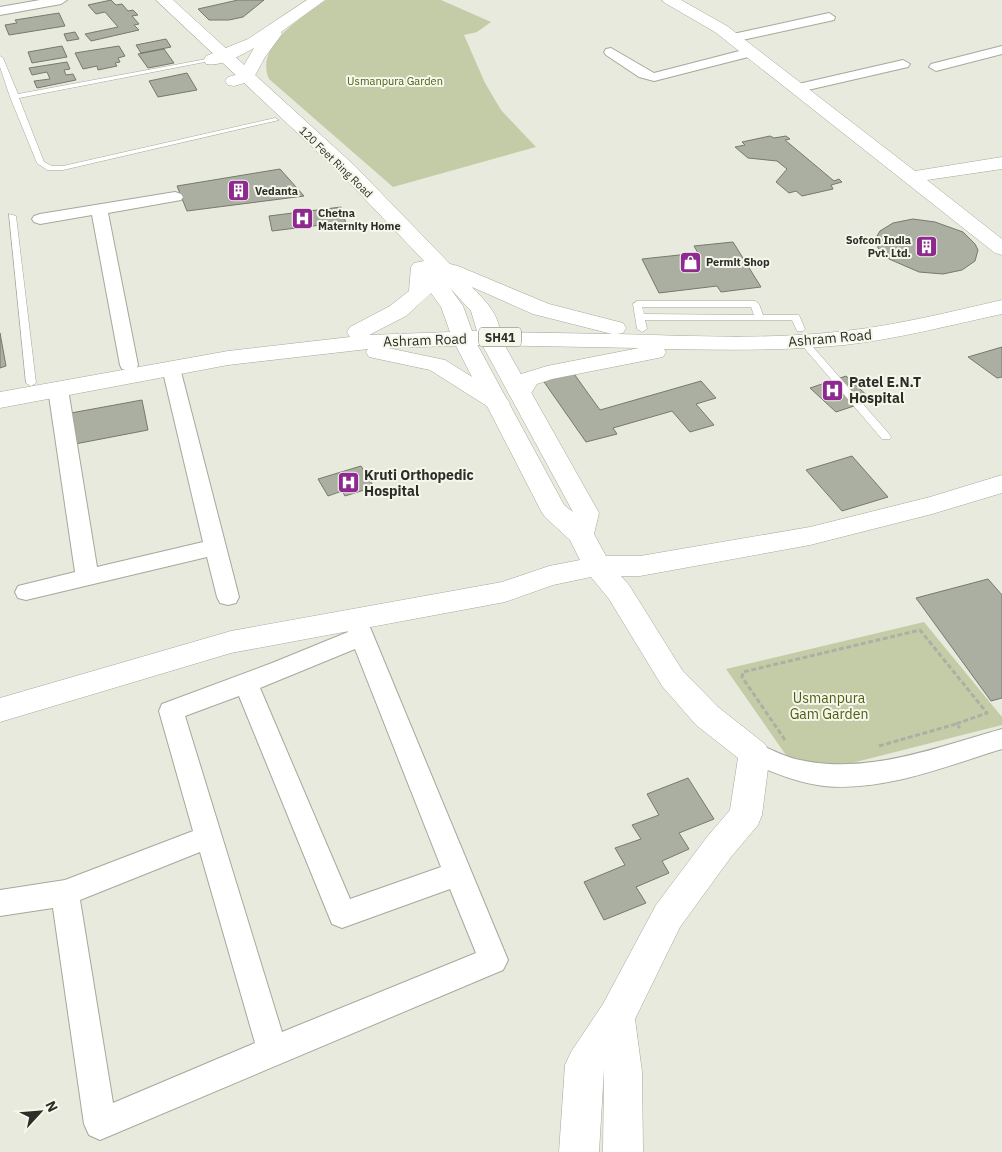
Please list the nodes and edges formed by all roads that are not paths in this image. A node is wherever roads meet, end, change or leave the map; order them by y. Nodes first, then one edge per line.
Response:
1 (61, 0) edge
2 (150, 0) edge
3 (164, 0) edge
4 (317, 0) edge
5 (670, 0) edge
6 (0, 11) edge
7 (829, 18) dead end
8 (279, 27) junction
9 (733, 38) junction
10 (1002, 50) edge
11 (611, 52) dead end
12 (751, 52) junction
13 (0, 58) edge
14 (218, 58) junction
15 (903, 64) dead end
16 (936, 67) dead end
17 (240, 79) junction
18 (799, 88) junction
19 (14, 97) junction
20 (275, 120) junction
21 (1002, 163) edge
22 (912, 177) junction
23 (175, 197) dead end
24 (99, 210) junction
25 (12, 216) dead end
26 (40, 219) dead end
27 (1002, 249) edge
28 (430, 265) junction
29 (1002, 294) edge
30 (1002, 307) edge
31 (759, 318) junction
32 (641, 323) junction
33 (615, 328) junction
34 (489, 331) junction
35 (358, 332) junction
36 (462, 332) junction
37 (801, 335) junction
38 (706, 342) junction
39 (337, 345) junction
40 (129, 365) junction
41 (171, 368) junction
42 (31, 383) junction
43 (0, 388) edge
44 (58, 389) junction
45 (520, 393) junction
46 (0, 400) edge
47 (498, 403) junction
48 (886, 437) dead end
49 (1002, 484) edge
50 (581, 534) junction
51 (216, 547) junction
52 (597, 566) junction
53 (87, 577) junction
54 (26, 592) dead end
55 (228, 597) dead end
56 (358, 629) junction
57 (246, 683) junction
58 (0, 710) edge
59 (1002, 739) edge
60 (754, 753) junction
61 (208, 837) junction
62 (457, 874) junction
63 (65, 893) junction
64 (0, 903) edge
65 (616, 1017) junction
66 (273, 1051) junction
67 (579, 1152) edge
68 (623, 1152) edge

1 - 6 street
2 - 14 main road, 120 Feet Ring Road
3 - 14 main road, 120 Feet Ring Road
4 - 8 main road
5 - 9 main road
7 - 9 street
8 - 14 main road
8 - 17 main road
9 - 12 main road
10 - 16 street
11 - 12 street
12 - 18 main road
13 - 19 lane
14 - 17 main road, 120 Feet Ring Road
14 - 19 lane
15 - 18 street
17 - 20 main road, 120 Feet Ring Road
17 - 28 main road, 120 Feet Ring Road
18 - 22 main road
19 - 20 lane
20 - 28 main road, 120 Feet Ring Road
21 - 22 main road
22 - 27 main road
23 - 24 street
24 - 26 street
24 - 40 street
25 - 42 lane
28 - 33 main road
28 - 34 main road, 120 Feet Ring Road
28 - 35 main road
28 - 36 main road, 120 Feet Ring Road
29 - 37 main road, Ashram Road
30 - 37 main road, Ashram Road / SH41
31 - 32 lane
31 - 32 lane
31 - 37 lane
32 - 33 main road, Ashram Road
32 - 37 main road, Ashram Road
33 - 34 main road, Ashram Road
34 - 36 main road, Ashram Road / SH41
34 - 38 main road, Ashram Road / SH41
34 - 45 main road, 120 Feet Ring Road
35 - 36 main road, Ashram Road
35 - 40 main road, Ashram Road
36 - 39 main road, Ashram Road / SH41
36 - 47 main road, 120 Feet Ring Road
37 - 38 main road, Ashram Road / SH41
37 - 48 lane
38 - 45 main road
39 - 41 main road, Ashram Road / SH41
39 - 47 main road
40 - 42 main road, Ashram Road
41 - 44 main road, Ashram Road / SH41
41 - 51 street
42 - 43 main road, Ashram Road
44 - 46 main road, Ashram Road / SH41
44 - 53 street
45 - 50 main road, 120 Feet Ring Road
47 - 50 main road, 120 Feet Ring Road
49 - 52 main road
50 - 52 main road
51 - 53 street
51 - 55 street
52 - 56 main road
52 - 60 main road
53 - 54 street
56 - 57 street
56 - 58 main road
56 - 62 street
57 - 61 street
57 - 62 street
59 - 60 street
60 - 65 main road
61 - 63 street
61 - 66 street
62 - 66 street
63 - 64 street
63 - 66 street
65 - 67 main road
65 - 68 main road

